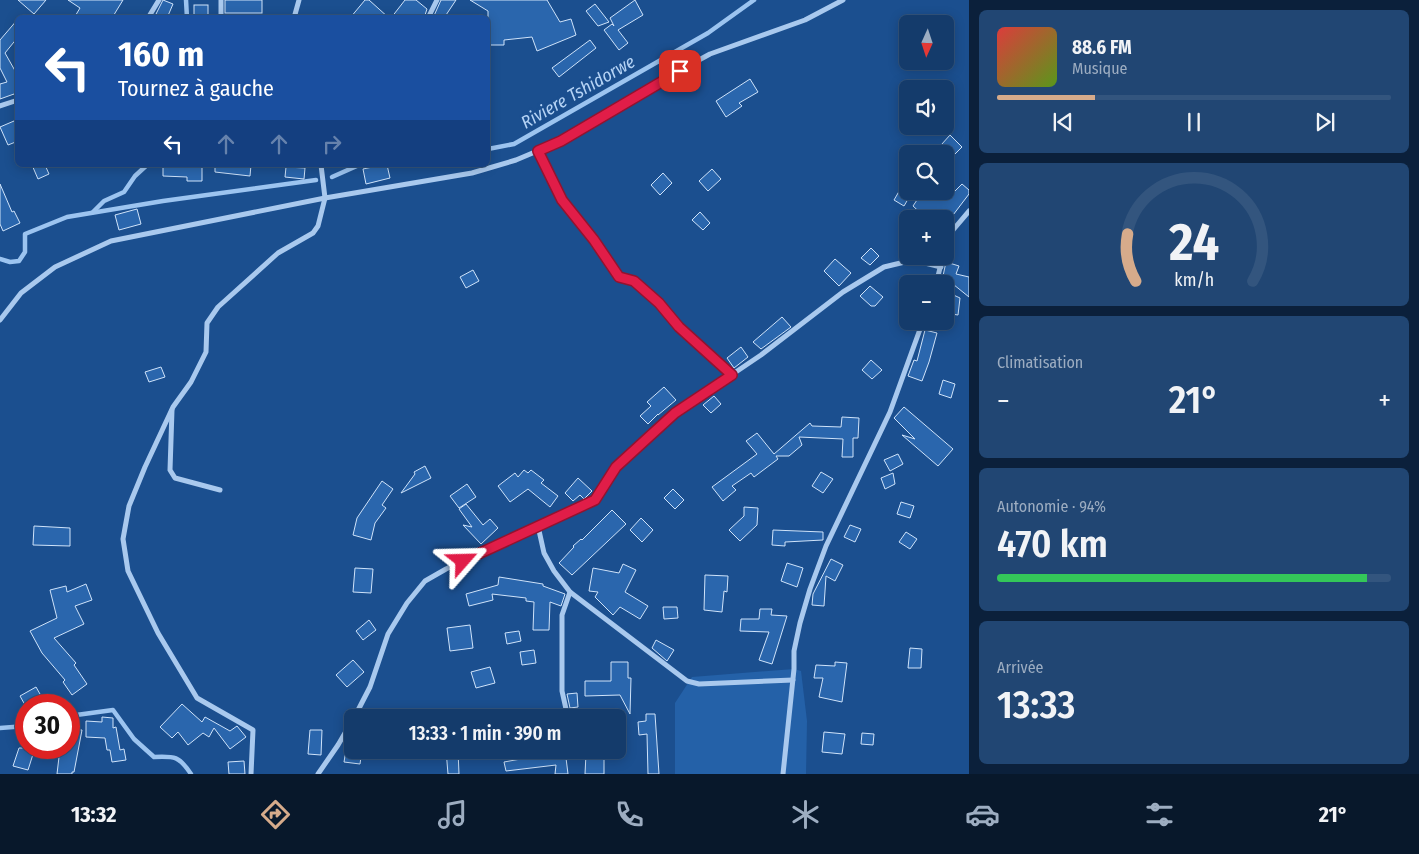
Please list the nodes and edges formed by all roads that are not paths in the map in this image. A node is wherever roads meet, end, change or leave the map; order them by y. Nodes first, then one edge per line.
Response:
1 (159, 0) edge
2 (221, 0) edge
3 (299, 0) edge
4 (437, 0) edge
5 (843, 0) edge
6 (150, 15) edge
7 (221, 15) edge
8 (295, 15) edge
9 (430, 15) edge
10 (15, 101) edge
11 (0, 106) edge
12 (538, 151) junction
13 (319, 167) edge
14 (325, 198) junction
15 (969, 211) edge
16 (954, 229) edge
17 (941, 267) joint
18 (939, 275) edge
19 (0, 320) edge
20 (920, 330) edge
21 (732, 375) junction
22 (173, 407) junction
23 (220, 490) dead end
24 (538, 526) junction
25 (570, 592) junction
26 (792, 680) junction
27 (359, 709) edge
28 (566, 709) edge
29 (344, 735) edge
30 (251, 774) edge
31 (318, 774) edge
32 (783, 774) edge

1 - 6 street
2 - 7 street
3 - 8 street
4 - 9 street
5 - 12 street
10 - 11 street
12 - 14 street
12 - 21 street
13 - 14 street
14 - 19 street
14 - 22 street
15 - 16 street
17 - 18 street
17 - 21 street
20 - 26 street
21 - 24 street
22 - 23 street
22 - 30 street
24 - 25 street
24 - 27 street
25 - 26 street
25 - 28 street
26 - 32 street
29 - 31 street

